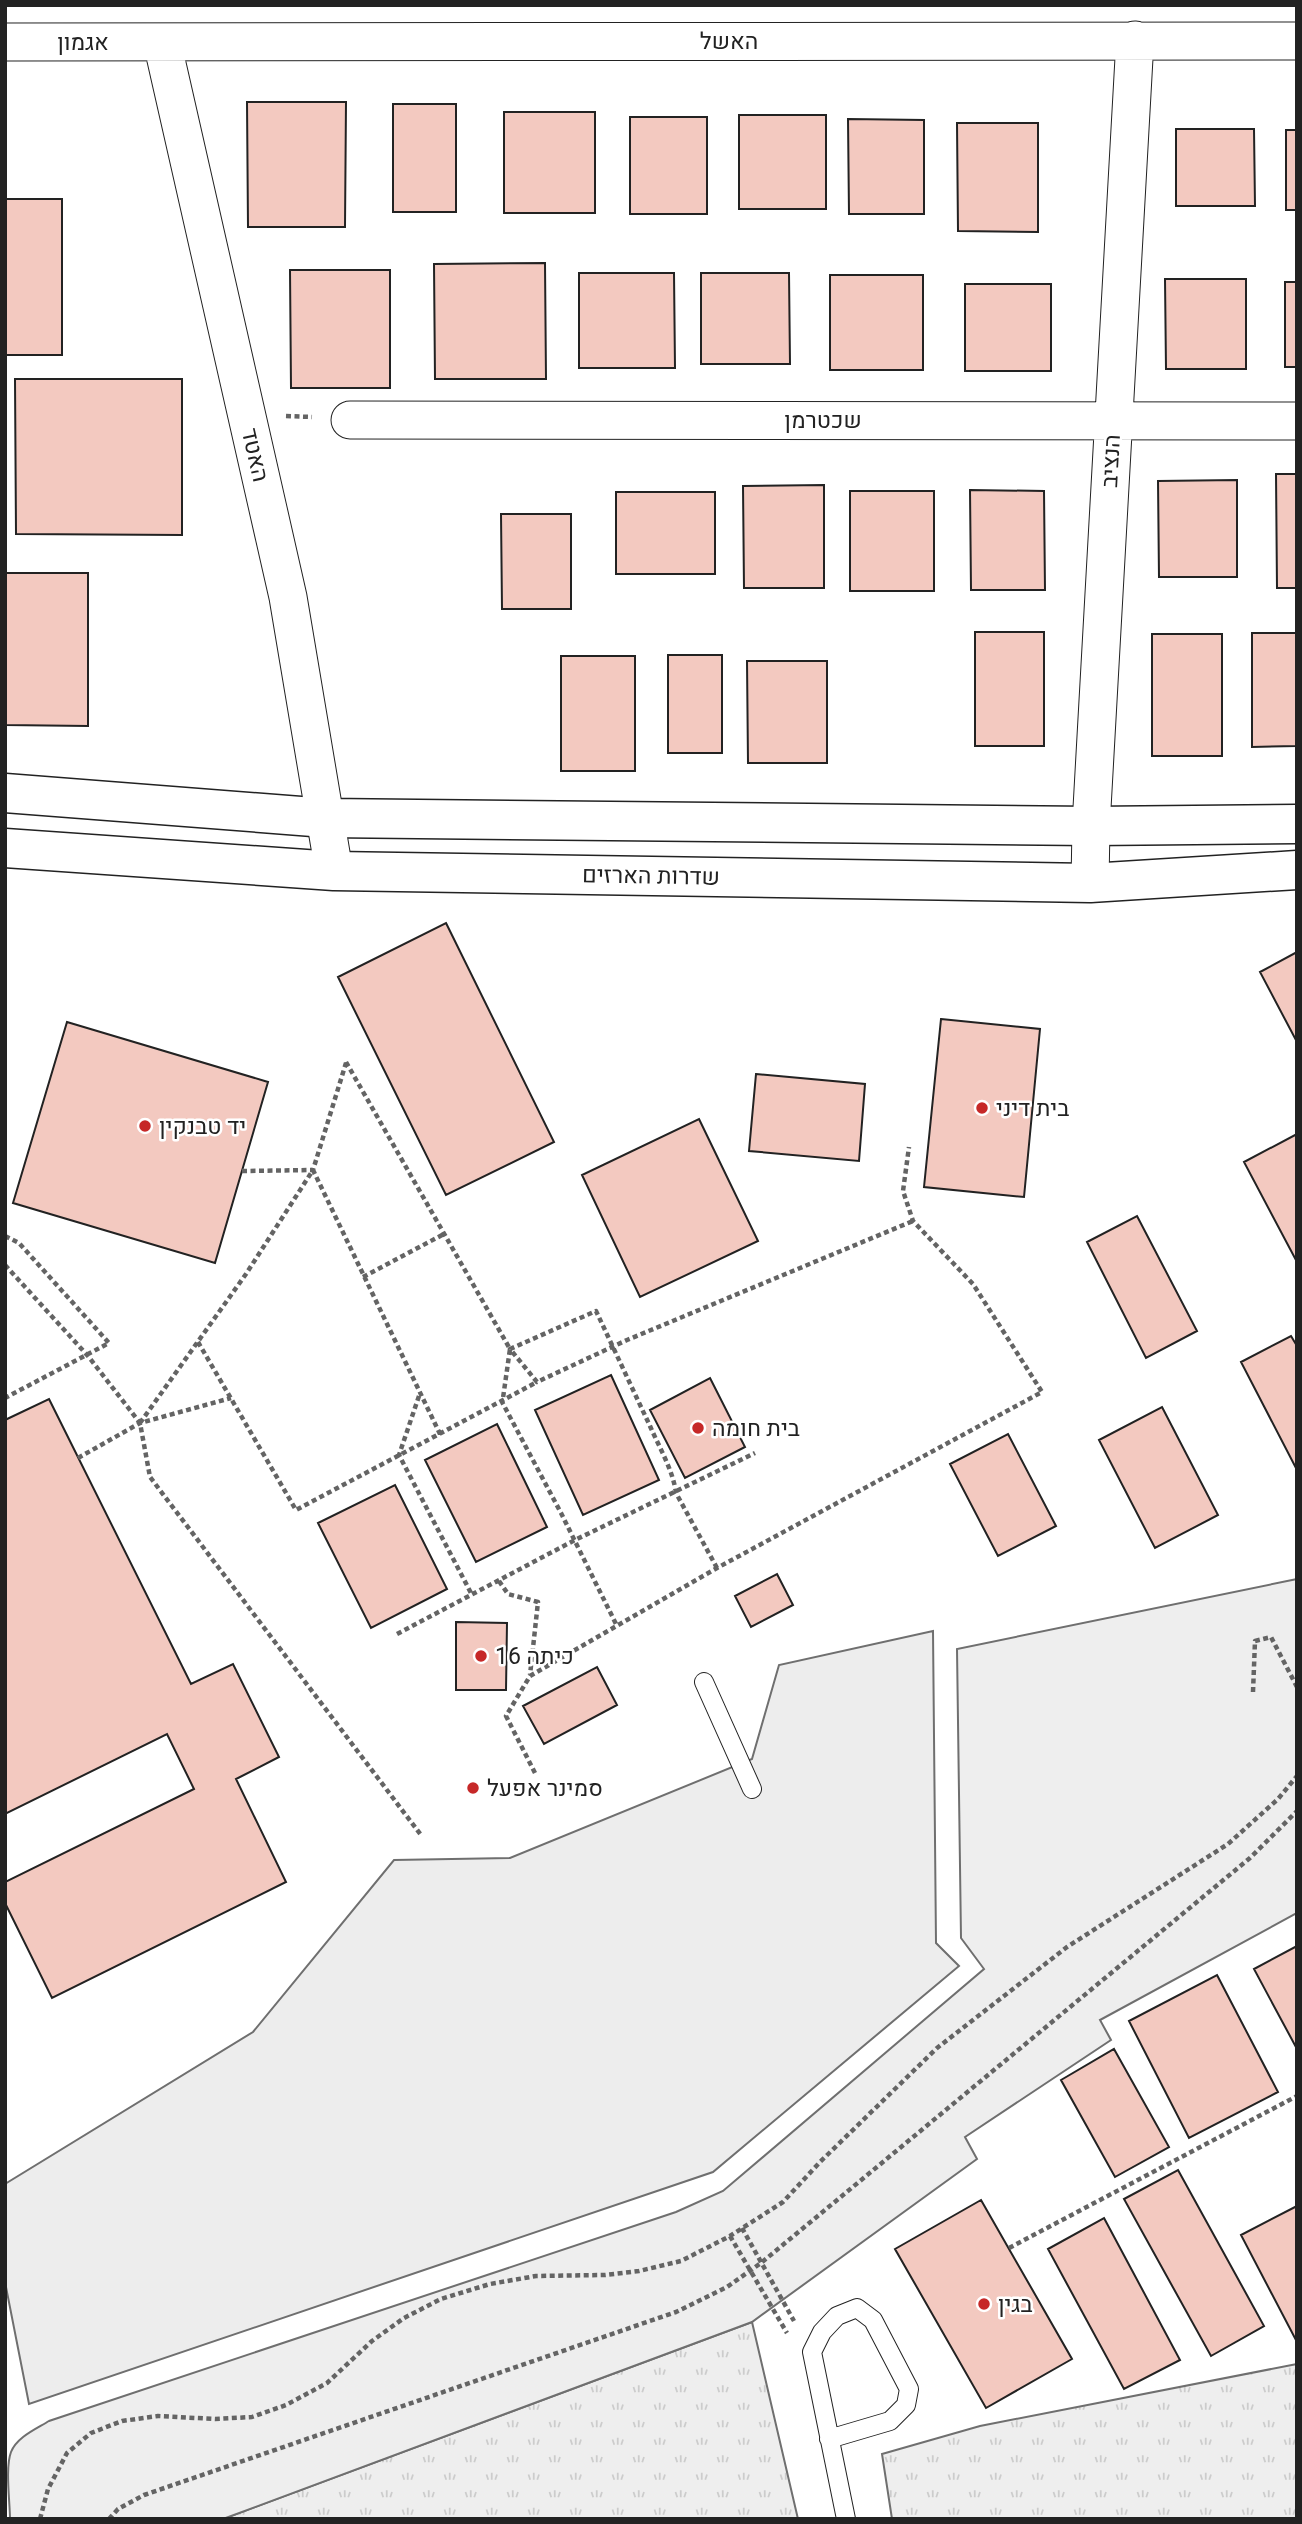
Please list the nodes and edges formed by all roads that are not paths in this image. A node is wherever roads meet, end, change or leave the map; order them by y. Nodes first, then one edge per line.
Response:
1 (1136, 40) junction
2 (1297, 41) edge
3 (5, 42) edge
4 (162, 42) junction
5 (350, 420) road end
6 (1113, 421) junction
7 (1297, 421) edge
8 (5, 793) edge
9 (326, 818) junction
10 (1297, 824) edge
11 (1091, 827) junction
12 (5, 848) edge
13 (1297, 870) edge
14 (334, 871) junction
15 (1090, 883) junction
16 (704, 1682) dead end
17 (752, 1789) dead end
18 (829, 2439) junction
19 (846, 2519) edge

1 - 2 street, האשל
1 - 4 street, האשל
1 - 6 street, הנציב
3 - 4 street, אגמון
4 - 9 street, האטד
5 - 6 street, שכטרמן
6 - 7 street, שכטרמן
6 - 11 street, הנציב
8 - 9 street
9 - 11 street
9 - 14 street, האטד
10 - 11 street
11 - 15 street, הנציב
12 - 14 street, שדרות הארזים
13 - 15 street, שדרות הארזים
14 - 15 street, שדרות הארזים
16 - 17 lane
18 - 18 lane
18 - 19 lane

